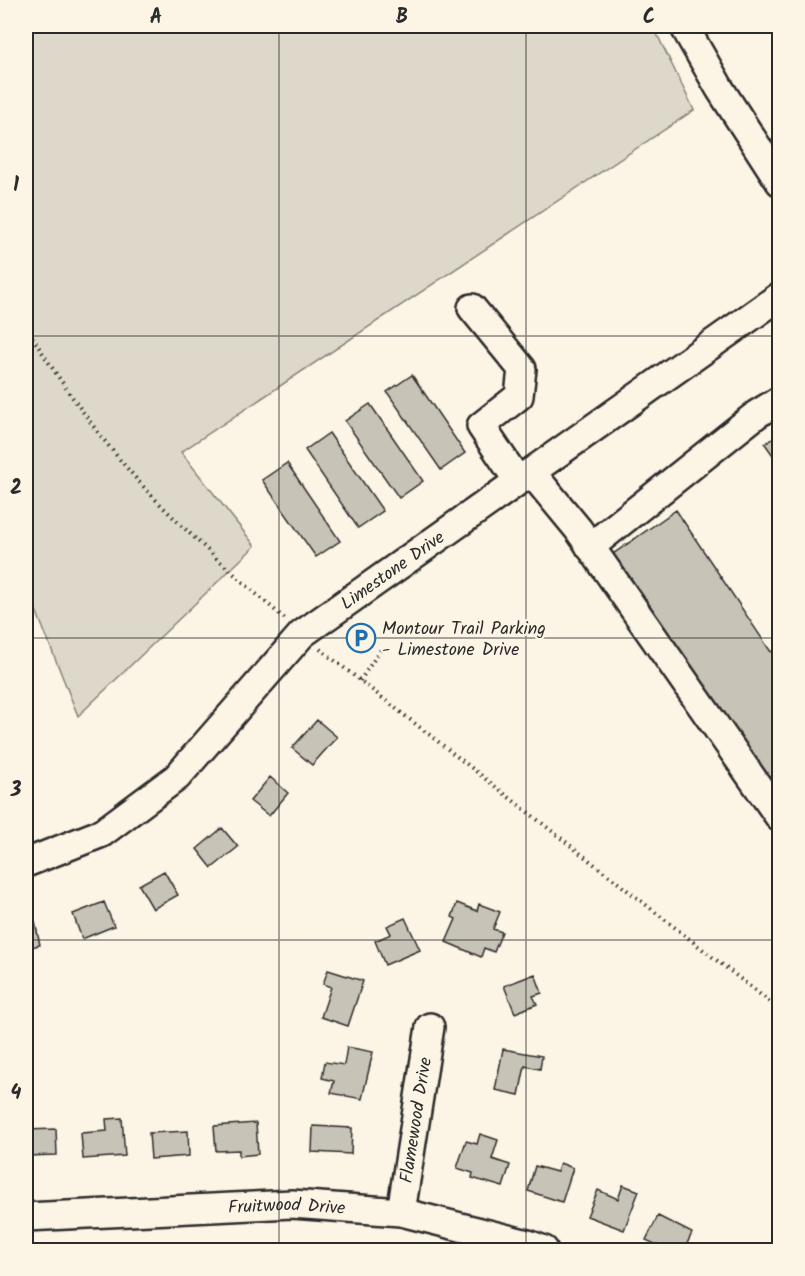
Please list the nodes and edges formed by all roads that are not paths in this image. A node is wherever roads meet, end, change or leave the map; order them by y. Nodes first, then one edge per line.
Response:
1 (684, 26) edge
2 (780, 182) edge
3 (780, 296) edge
4 (472, 309) dead end
5 (780, 400) edge
6 (525, 477) junction
7 (591, 547) junction
8 (780, 819) edge
9 (26, 863) edge
10 (430, 1027) dead end
11 (401, 1212) junction
12 (26, 1217) edge
13 (544, 1251) edge

1 - 2 street
3 - 6 street, Limestone Drive
4 - 6 street
5 - 7 street
6 - 7 street
6 - 9 street, Limestone Drive
7 - 8 street
10 - 11 street, Flamewood Drive
11 - 12 street, Fruitwood Drive
11 - 13 street, Fruitwood Drive

